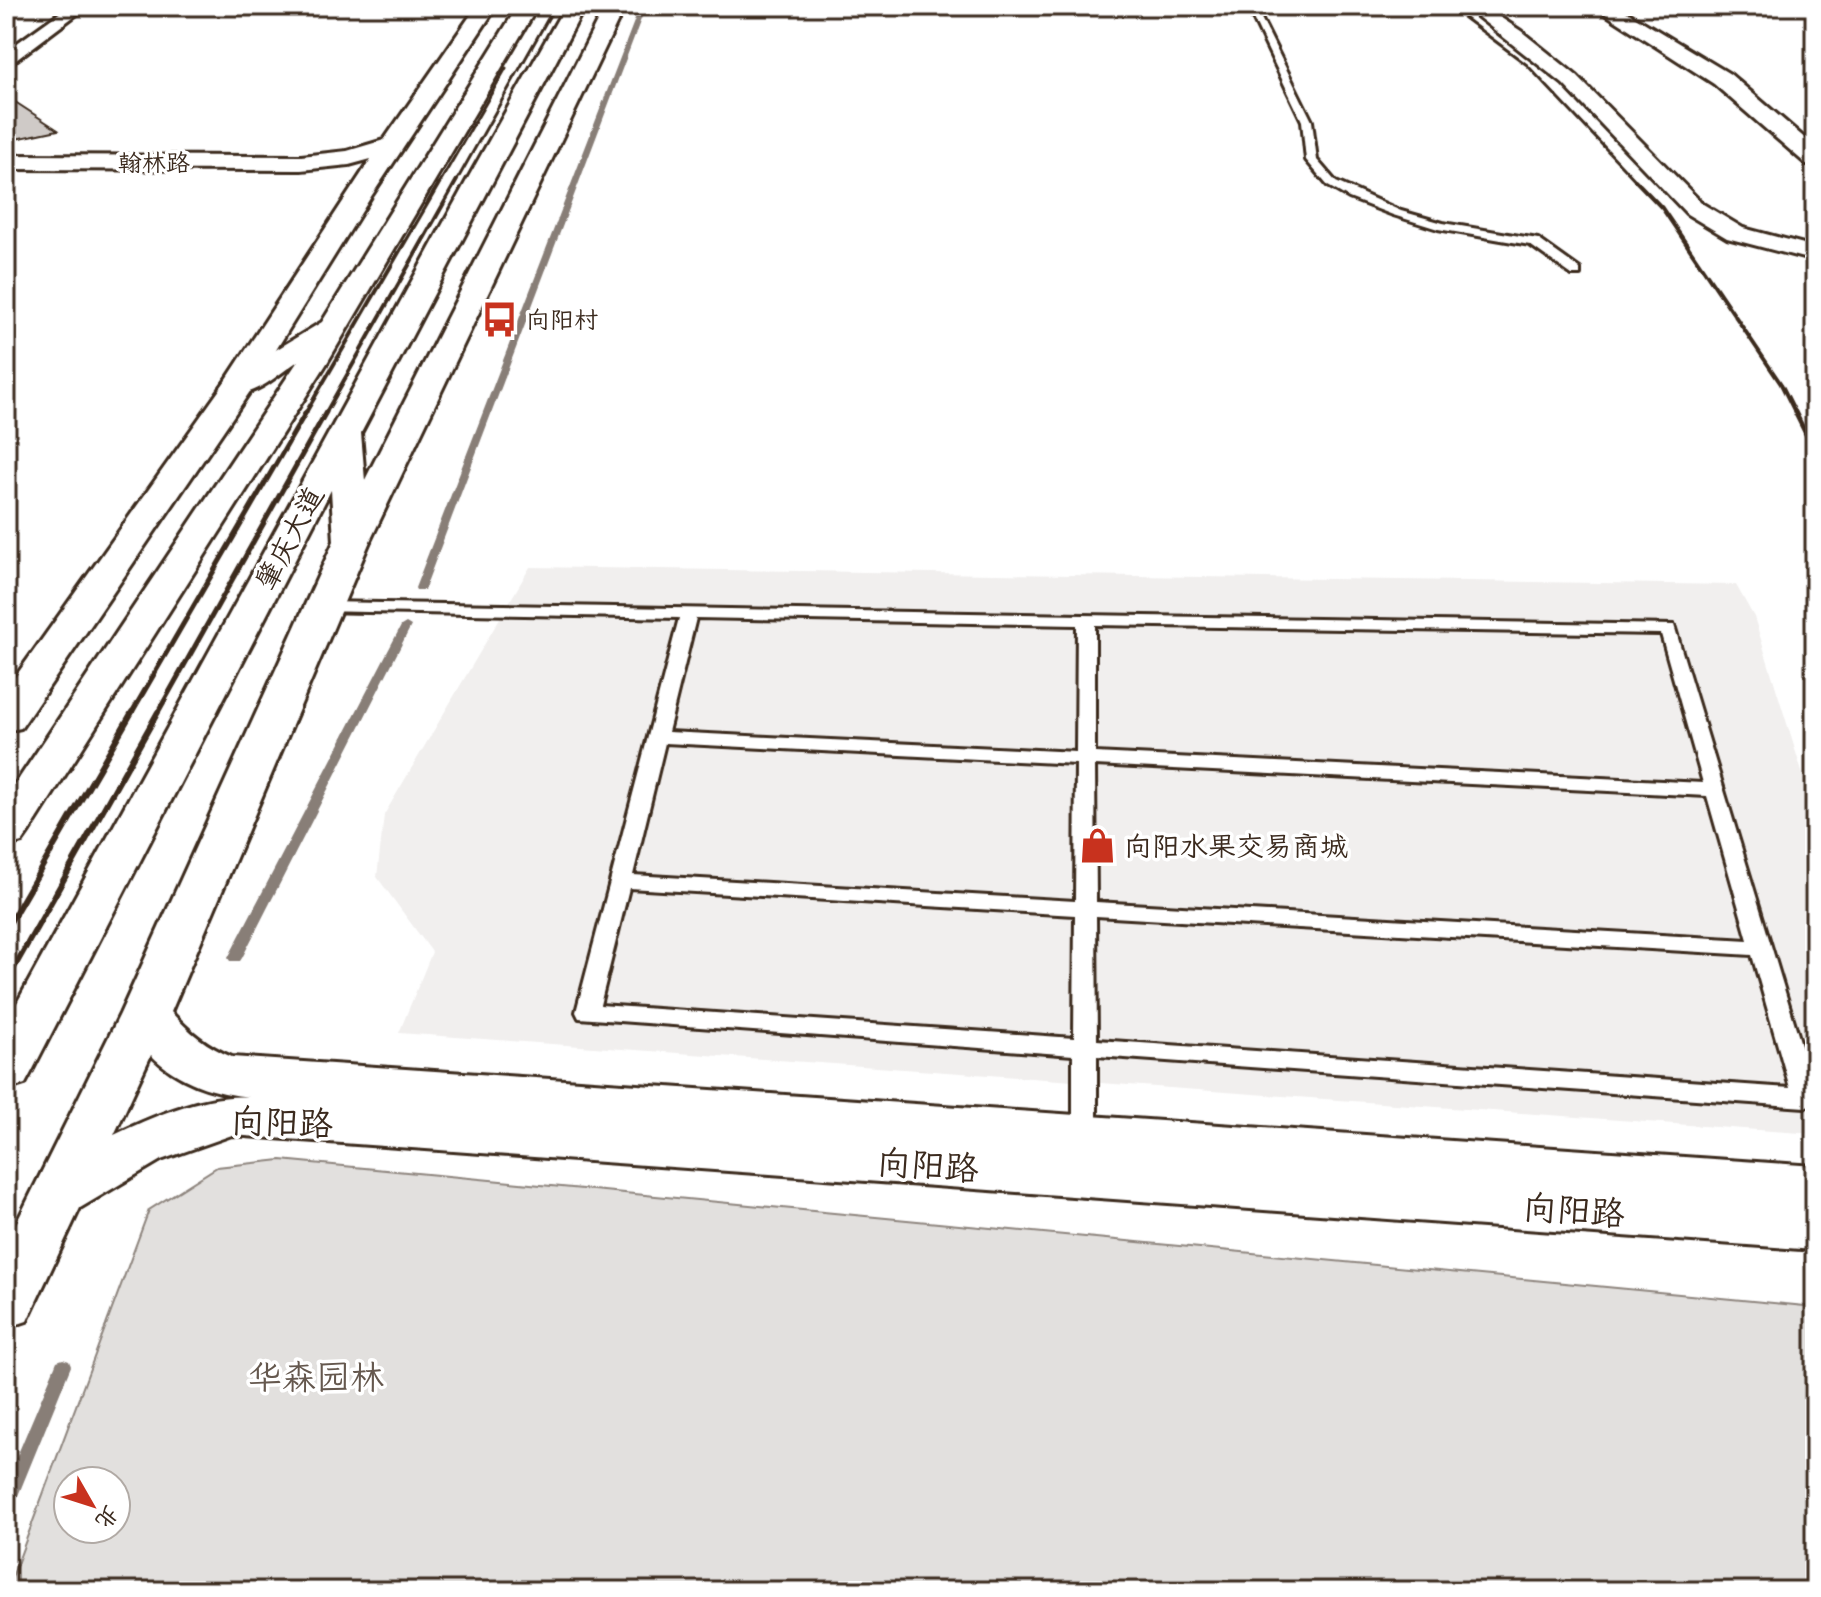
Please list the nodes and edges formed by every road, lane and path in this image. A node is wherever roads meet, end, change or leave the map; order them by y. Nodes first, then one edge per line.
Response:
1 (489, 6) edge
2 (528, 6) edge
3 (575, 6) edge
4 (615, 6) edge
5 (1251, 6) edge
6 (1472, 6) edge
7 (1603, 6) edge
8 (1620, 6) edge
9 (77, 8) dead end
10 (510, 35) junction
11 (6, 59) edge
12 (1815, 141) edge
13 (393, 145) junction
14 (1815, 159) edge
15 (6, 165) edge
16 (293, 167) junction
17 (359, 195) junction
18 (1815, 254) edge
19 (1576, 272) dead end
20 (337, 322) junction
21 (237, 387) junction
22 (345, 433) junction
23 (352, 541) junction
24 (323, 607) junction
25 (689, 613) junction
26 (1086, 620) junction
27 (6, 719) edge
28 (657, 737) junction
29 (1086, 759) junction
30 (1715, 790) junction
31 (6, 832) edge
32 (621, 881) junction
33 (1086, 908) junction
34 (1761, 948) junction
35 (145, 1014) junction
36 (1086, 1047) junction
37 (6, 1071) edge
38 (1085, 1156) junction
39 (1815, 1187) edge
40 (59, 1194) junction
41 (1815, 1228) edge
42 (6, 1304) edge

1 - 10 main road
1 - 13 main road
2 - 10 main road
3 - 22 main road, 肇庆大道
4 - 23 main road
5 - 19 lane
6 - 18 street
7 - 14 main road
8 - 12 main road
9 - 11 street
10 - 20 main road
13 - 16 main road
13 - 17 main road
15 - 16 main road, 翰林路
16 - 17 main road
17 - 21 main road
20 - 21 main road
20 - 31 main road
21 - 27 main road
22 - 23 main road
22 - 37 main road, 肇庆大道
23 - 24 main road
24 - 25 lane
24 - 35 main road
25 - 26 lane
25 - 28 lane
26 - 29 lane
26 - 30 lane
28 - 29 lane
28 - 32 lane
29 - 30 lane
29 - 33 lane
30 - 34 lane
32 - 33 lane
32 - 36 lane
33 - 34 lane
33 - 36 lane
34 - 36 lane
35 - 38 main road, 向阳路
35 - 40 main road
36 - 38 lane
38 - 39 main road, 向阳路
38 - 40 main road, 向阳路
38 - 41 main road, 向阳路
40 - 42 main road

